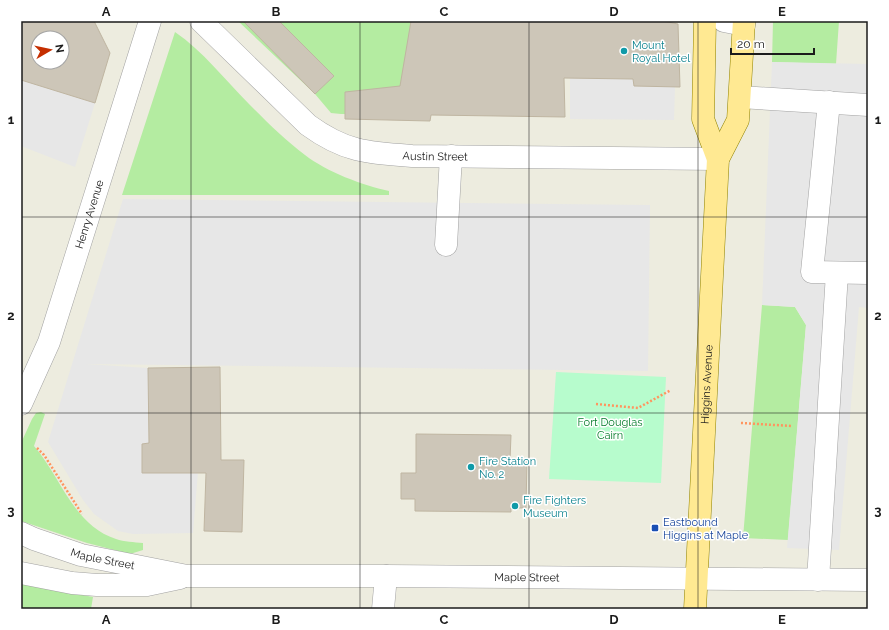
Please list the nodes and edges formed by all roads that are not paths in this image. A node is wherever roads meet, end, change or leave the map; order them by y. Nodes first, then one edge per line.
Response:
1 (150, 21) edge
2 (201, 21) edge
3 (705, 21) edge
4 (737, 22) edge
5 (740, 97) junction
6 (829, 102) junction
7 (868, 105) edge
8 (451, 156) junction
9 (718, 159) junction
10 (446, 245) dead end
11 (836, 273) junction
12 (868, 273) edge
13 (30, 364) edge
14 (21, 404) edge
15 (21, 533) edge
16 (21, 573) edge
17 (187, 576) junction
18 (386, 576) junction
19 (697, 579) junction
20 (818, 580) junction
21 (868, 580) edge
22 (383, 609) edge
23 (695, 609) edge

1 - 13 street, Henry Avenue
2 - 8 street, Austin Street
3 - 9 main road, Higgins Avenue
4 - 5 main road, Higgins Avenue
5 - 6 street
5 - 9 main road, Higgins Avenue
6 - 7 street
6 - 11 street
8 - 9 street, Austin Street
8 - 10 street
9 - 19 main road, Higgins Avenue
11 - 12 street
11 - 20 street
13 - 14 street, Henry Avenue
15 - 17 street, Maple Street
16 - 17 street, Maple Street
17 - 18 street, Maple Street
18 - 19 street, Maple Street
18 - 22 street
19 - 20 street, Maple Street
19 - 23 main road, Higgins Avenue
20 - 21 street, Maple Street

